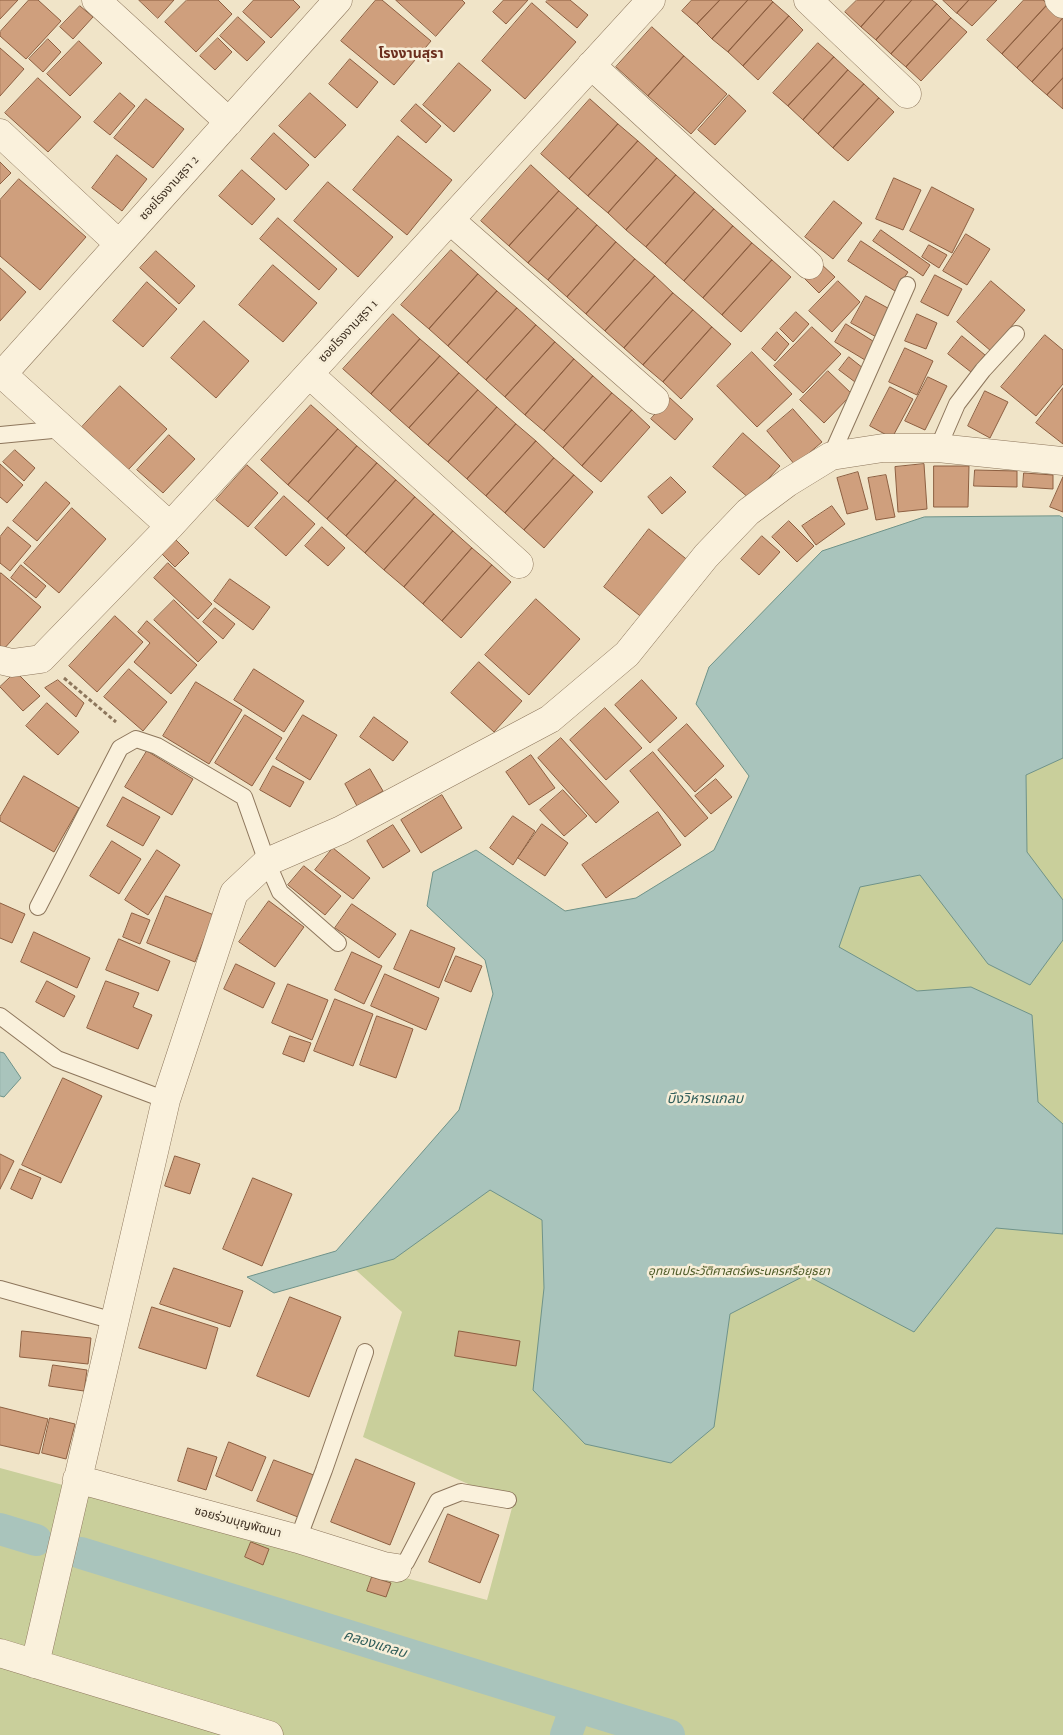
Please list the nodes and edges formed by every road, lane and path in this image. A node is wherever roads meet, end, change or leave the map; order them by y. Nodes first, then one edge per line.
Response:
1 (96, 0) edge
2 (651, 0) edge
3 (808, 0) edge
4 (1059, 0) edge
5 (330, 3) edge
6 (1063, 4) edge
7 (591, 65) junction
8 (907, 94) dead end
9 (229, 122) junction
10 (0, 133) edge
11 (450, 220) junction
12 (119, 244) junction
13 (809, 265) dead end
14 (907, 285) dead end
15 (1016, 334) dead end
16 (308, 374) junction
17 (1, 375) edge
18 (655, 400) dead end
19 (62, 429) junction
20 (0, 435) edge
21 (938, 448) junction
22 (831, 456) junction
23 (1063, 461) edge
24 (170, 526) junction
25 (519, 564) dead end
26 (41, 659) junction
27 (0, 660) edge
28 (136, 739) junction
29 (267, 862) junction
30 (38, 907) dead end
31 (338, 943) dead end
32 (0, 1016) edge
33 (166, 1100) junction
34 (0, 1290) edge
35 (114, 1321) junction
36 (365, 1352) dead end
37 (77, 1478) junction
38 (508, 1500) dead end
39 (298, 1539) junction
40 (397, 1568) joint
41 (0, 1653) edge
42 (34, 1664) junction
43 (269, 1735) edge

1 - 9 street
2 - 7 street, ซอยโรงงานสุรา 1
3 - 8 street
4 - 6 street
5 - 9 street, ซอยโรงงานสุรา 2
7 - 11 street, ซอยโรงงานสุรา 1
7 - 13 street
9 - 12 street, ซอยโรงงานสุรา 2
10 - 12 street
11 - 16 street, ซอยโรงงานสุรา 1
11 - 18 street
12 - 17 street, ซอยโรงงานสุรา 2
14 - 22 lane
15 - 21 lane
16 - 24 street, ซอยโรงงานสุรา 1
16 - 25 street
17 - 19 street
19 - 20 lane
19 - 24 street
21 - 22 street
21 - 23 street
22 - 29 street
24 - 26 street, ซอยโรงงานสุรา 1
26 - 27 street
26 - 28 path
28 - 29 lane
28 - 30 lane
29 - 31 lane
29 - 33 street
32 - 33 lane
33 - 35 street
34 - 35 lane
35 - 37 street
36 - 39 lane
37 - 39 street, ซอยร่วมบุญพัฒนา
37 - 42 street
38 - 40 lane
39 - 40 street, ซอยร่วมบุญพัฒนา
41 - 42 street
42 - 43 street

